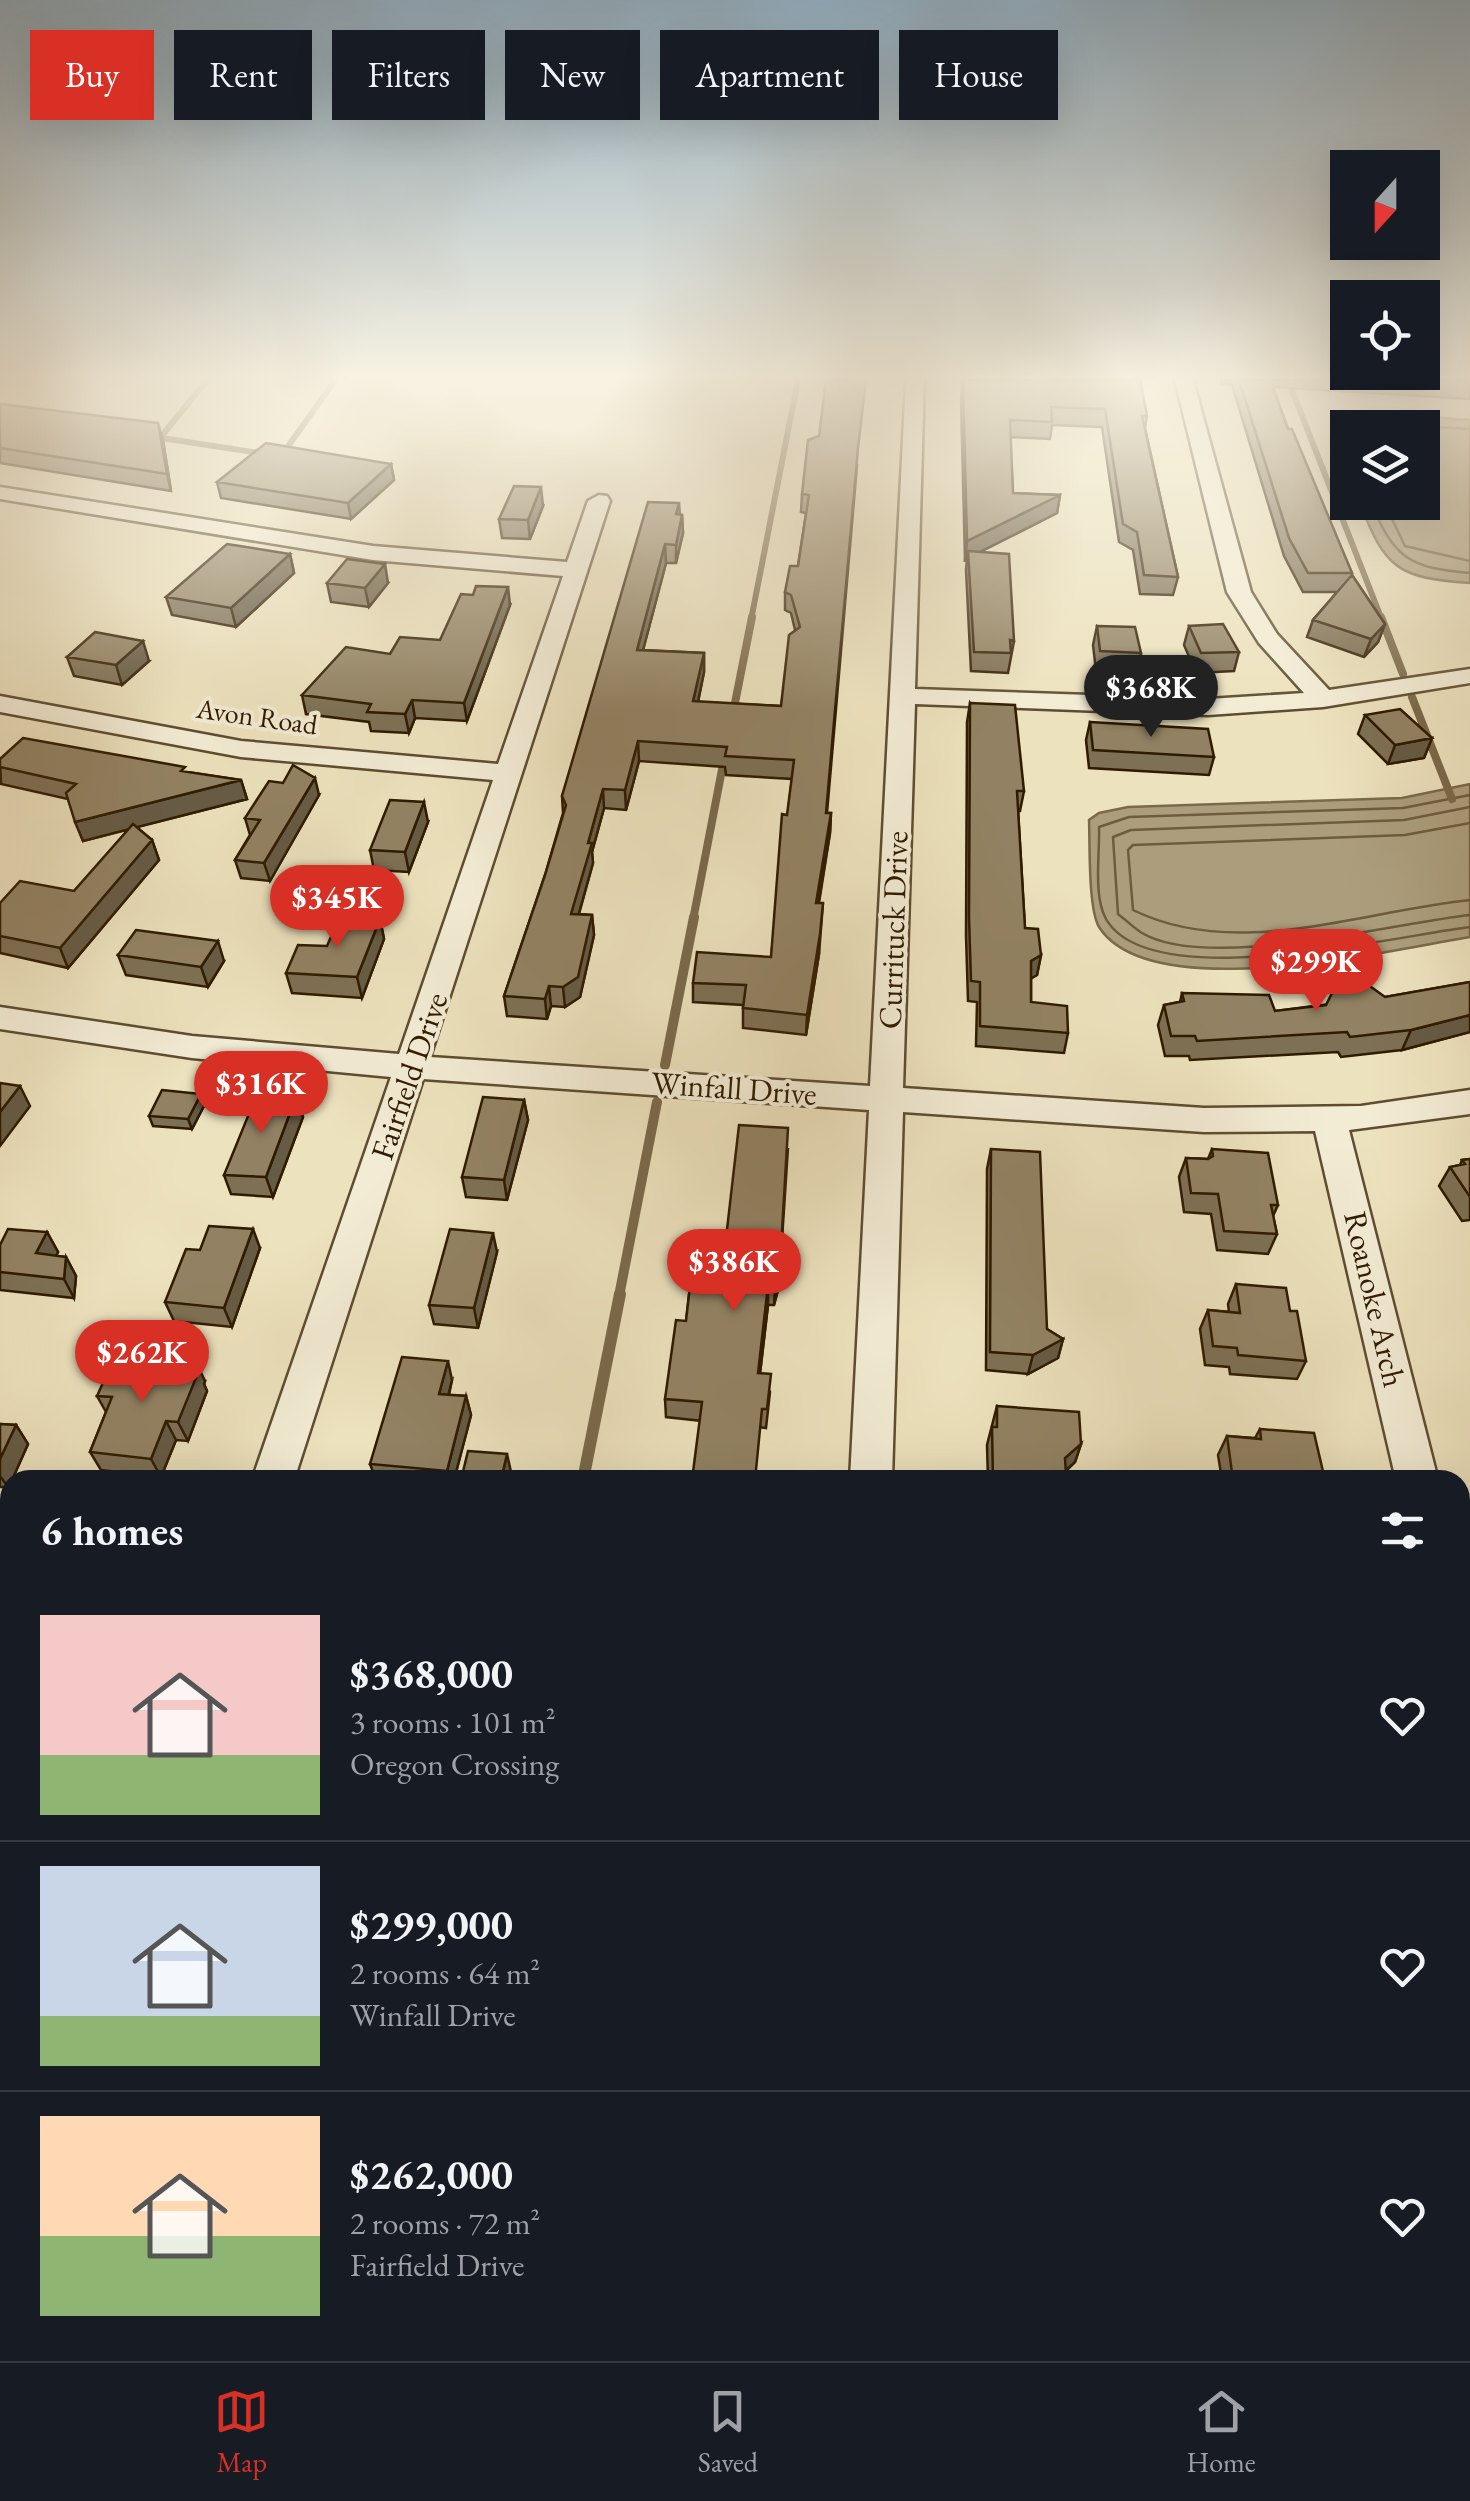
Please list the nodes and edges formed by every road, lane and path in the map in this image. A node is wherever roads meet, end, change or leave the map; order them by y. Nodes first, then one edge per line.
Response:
1 (911, 490) edge
2 (1213, 490) edge
3 (0, 493) edge
4 (599, 501) dead end
5 (576, 570) junction
6 (1470, 676) edge
7 (903, 696) junction
8 (1323, 699) junction
9 (0, 704) edge
10 (508, 773) junction
11 (0, 1018) edge
12 (412, 1067) junction
13 (887, 1098) junction
14 (1470, 1102) edge
15 (1329, 1120) junction
16 (276, 1470) edge
17 (871, 1470) edge
18 (1415, 1470) edge

1 - 7 street, Currituck Drive
2 - 8 street
3 - 5 street
4 - 5 street, Fairfield Drive
5 - 10 street, Fairfield Drive
6 - 8 street
7 - 8 street
7 - 13 street, Currituck Drive
9 - 10 street, Avon Road
10 - 12 street, Fairfield Drive
11 - 12 street, Winfall Drive
12 - 13 street, Winfall Drive
12 - 16 street, Fairfield Drive
13 - 15 street, Winfall Drive
13 - 17 street, Currituck Drive
14 - 15 street, Winfall Drive
15 - 18 street, Roanoke Arch

